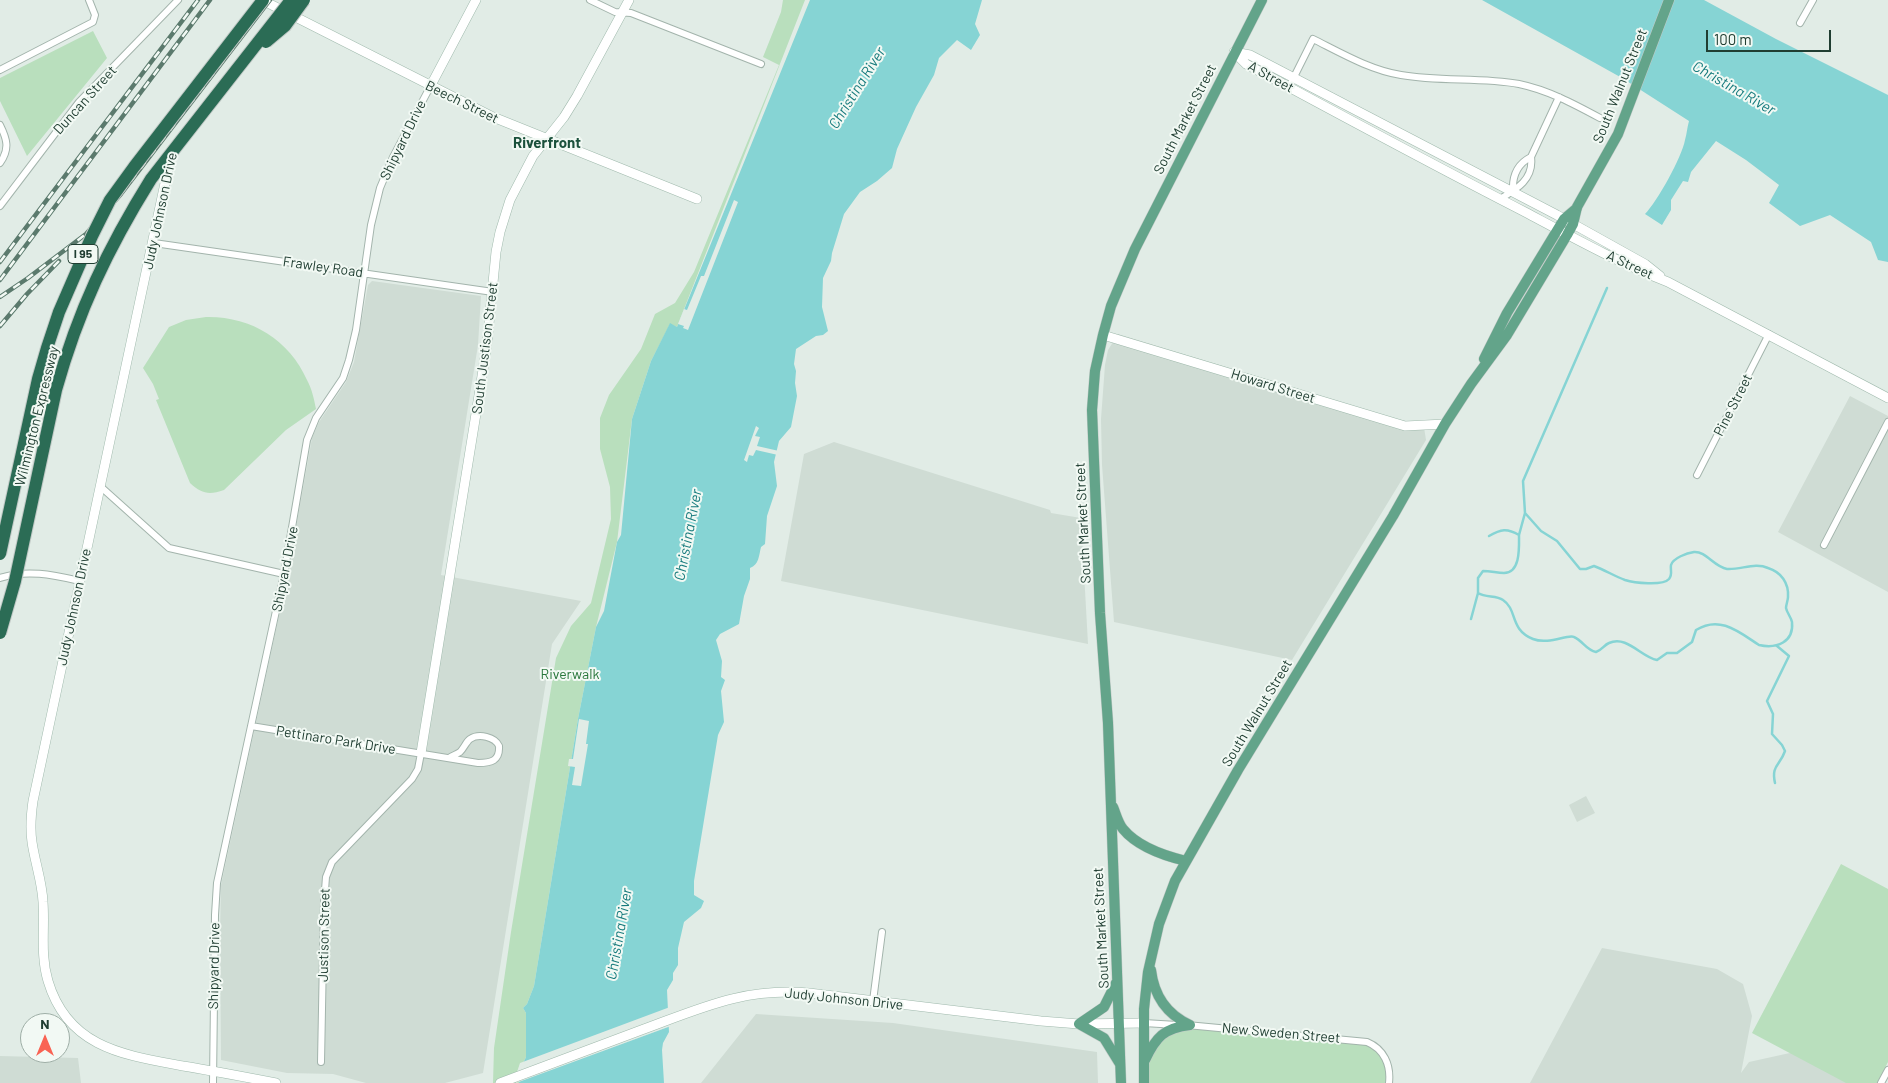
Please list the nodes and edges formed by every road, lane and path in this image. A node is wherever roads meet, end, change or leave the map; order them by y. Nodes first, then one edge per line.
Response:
1 (89, 0) edge
2 (178, 0) edge
3 (263, 0) edge
4 (291, 0) edge
5 (304, 0) edge
6 (476, 0) edge
7 (590, 0) edge
8 (628, 0) edge
9 (1262, 0) edge
10 (1669, 0) edge
11 (1813, 0) edge
12 (279, 9) junction
13 (622, 12) junction
14 (1800, 23) dead end
15 (1234, 52) junction
16 (244, 62) junction
17 (761, 64) dead end
18 (0, 70) edge
19 (1294, 78) junction
20 (430, 87) junction
21 (1289, 87) junction
22 (1559, 97) junction
23 (1600, 118) dead end
24 (0, 125) edge
25 (546, 140) junction
26 (1531, 157) junction
27 (2, 160) edge
28 (1512, 192) junction
29 (1500, 199) junction
30 (697, 200) dead end
31 (0, 206) edge
32 (1569, 222) junction
33 (1563, 232) junction
34 (154, 243) junction
35 (364, 272) junction
36 (1668, 282) junction
37 (493, 292) junction
38 (1769, 334) junction
39 (1103, 335) junction
40 (1888, 398) edge
41 (1888, 422) edge
42 (1445, 424) junction
43 (1697, 474) dead end
44 (101, 487) junction
45 (1824, 545) dead end
46 (0, 554) edge
47 (284, 574) junction
48 (0, 578) edge
49 (80, 580) junction
50 (0, 632) edge
51 (251, 726) junction
52 (421, 753) junction
53 (449, 758) junction
54 (1110, 799) junction
55 (1186, 861) junction
56 (882, 932) dead end
57 (1150, 962) junction
58 (1117, 980) junction
59 (873, 1001) junction
60 (1120, 1023) junction
61 (1144, 1023) junction
62 (1079, 1024) junction
63 (1190, 1025) junction
64 (1144, 1061) junction
65 (321, 1062) dead end
66 (1120, 1064) junction
67 (1888, 1070) edge
68 (213, 1071) junction
69 (213, 1083) edge
70 (276, 1083) edge
71 (500, 1083) edge
72 (1121, 1083) edge
73 (1144, 1083) edge
74 (1389, 1083) edge
75 (1881, 1083) edge

1 - 18 street
2 - 31 street, Duncan Street
3 - 12 street, Beech Street
3 - 46 highway, Wilmington Expressway / I 95, bridge
4 - 16 highway, Wilmington Expressway / I 95, bridge
5 - 16 highway, bridge
6 - 20 street
7 - 13 street
8 - 13 street, South Justison Street
9 - 15 main road, South Market Street
10 - 32 main road, South Walnut Street
11 - 14 street
12 - 20 street, Beech Street
12 - 34 street, Judy Johnson Drive
13 - 17 street
13 - 25 street, South Justison Street
15 - 19 street, A Street
15 - 21 street, A Street
15 - 39 main road, South Market Street
16 - 50 highway, Wilmington Expressway / I 95, bridge
19 - 21 street
19 - 22 street
19 - 28 street, A Street
20 - 25 street, Beech Street
20 - 35 street, Shipyard Drive
21 - 29 street, A Street
22 - 23 street
22 - 26 street
24 - 27 street
25 - 30 street, Beech Street
25 - 37 street, South Justison Street
26 - 28 street
26 - 28 street
28 - 29 street
28 - 32 street, A Street
29 - 33 street, A Street
32 - 33 main road, South Walnut Street
32 - 36 street, A Street
33 - 36 street, A Street
33 - 42 main road, South Walnut Street
34 - 35 street, Frawley Road
34 - 44 street, Judy Johnson Drive
35 - 37 street, Frawley Road
35 - 47 street, Shipyard Drive
36 - 38 street, A Street
37 - 52 street, South Justison Street
38 - 40 street, A Street
38 - 43 street, Pine Street
39 - 42 street, Howard Street
39 - 54 main road, South Market Street
41 - 45 street
42 - 55 main road, South Walnut Street
44 - 47 street
44 - 49 street, Judy Johnson Drive
47 - 51 street, Shipyard Drive
48 - 49 street
49 - 68 street, Judy Johnson Drive
51 - 52 street, Pettinaro Park Drive
51 - 68 street, Shipyard Drive
52 - 53 street, Pettinaro Park Drive
52 - 65 street, Justison Street
53 - 53 street, Pettinaro Park Drive
54 - 55 main road
54 - 58 main road, South Market Street
55 - 57 main road, South Walnut Street
56 - 59 street
57 - 61 main road, South Walnut Street
57 - 63 main road
58 - 60 main road, South Market Street
58 - 62 main road
59 - 62 street, Judy Johnson Drive
59 - 71 street, Judy Johnson Drive
60 - 61 street, Judy Johnson Drive
60 - 62 street, Judy Johnson Drive
60 - 66 main road, South Market Street
61 - 63 street, New Sweden Street
61 - 64 main road, South Walnut Street
62 - 66 main road
63 - 64 main road
63 - 74 street, New Sweden Street
64 - 73 main road, South Walnut Street
66 - 72 main road, South Market Street
67 - 75 street
68 - 69 street, Shipyard Drive
68 - 70 street, Judy Johnson Drive

